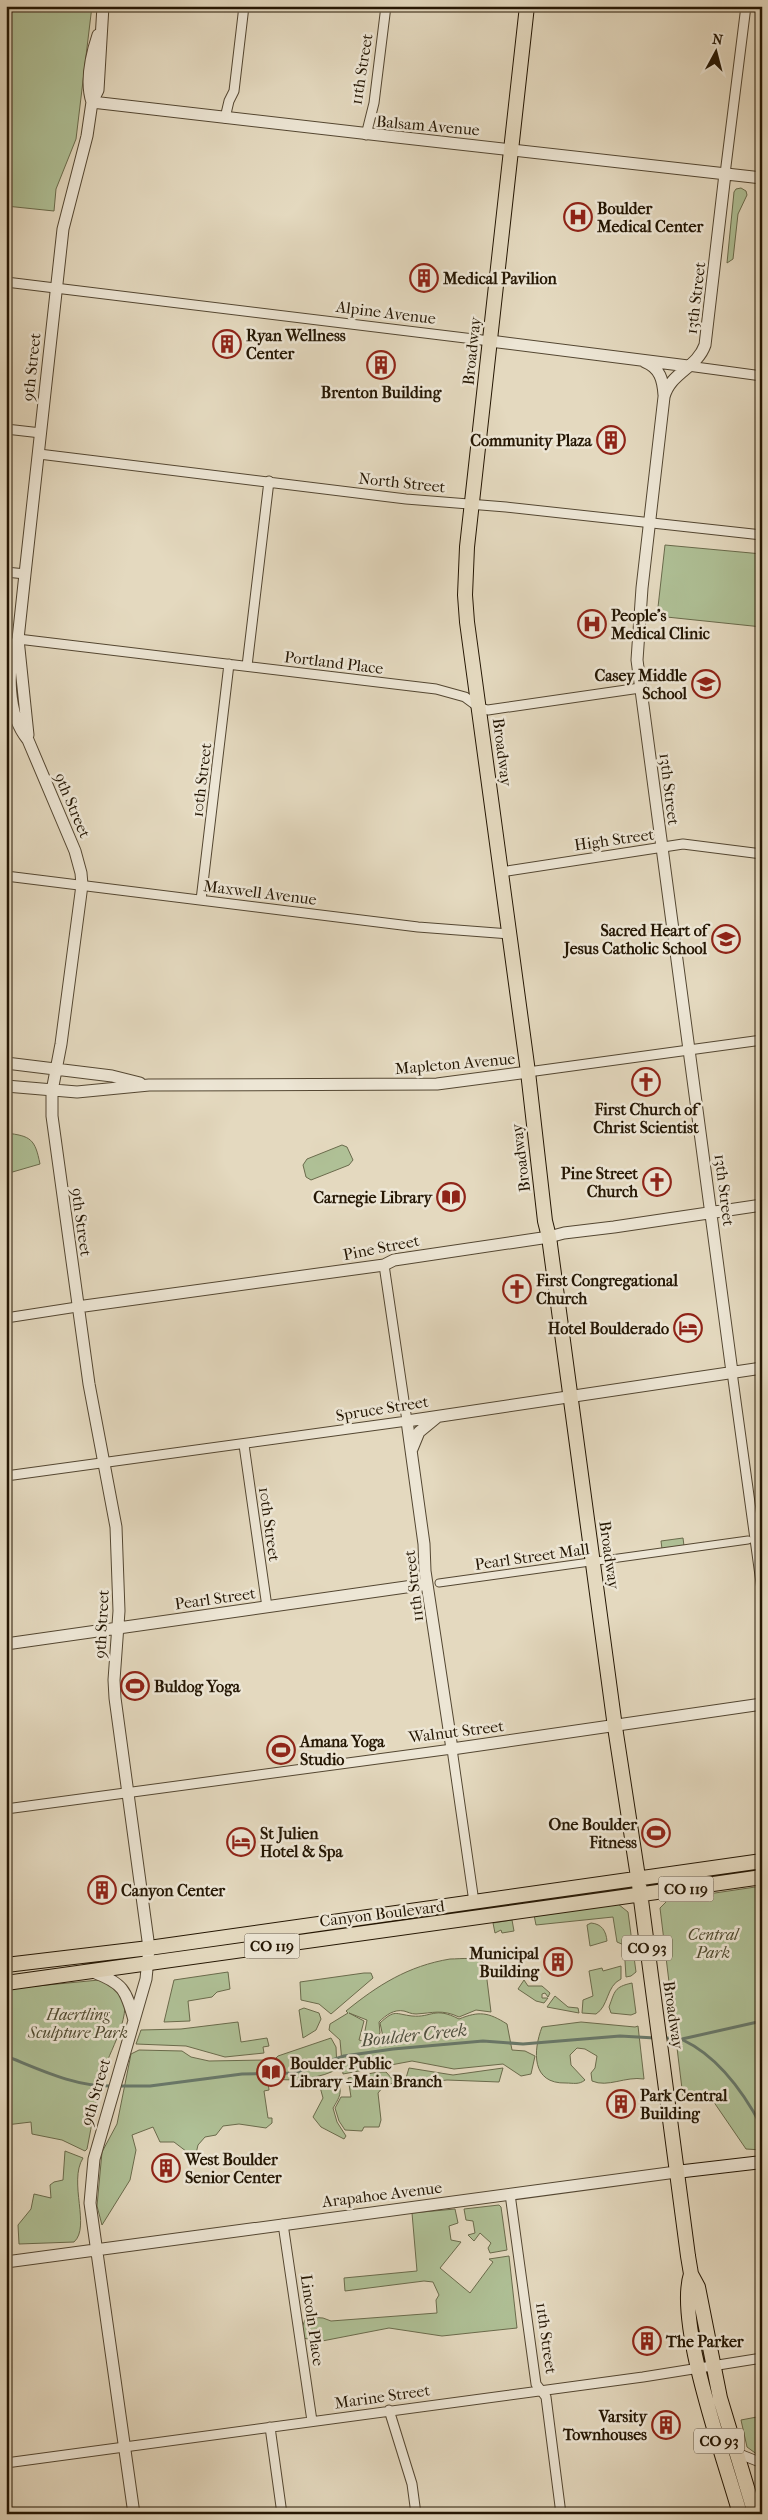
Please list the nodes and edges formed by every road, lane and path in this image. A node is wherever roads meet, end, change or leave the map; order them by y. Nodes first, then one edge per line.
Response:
1 (103, 6) edge
2 (244, 6) edge
3 (386, 6) edge
4 (527, 6) edge
5 (746, 6) edge
6 (92, 102) junction
7 (225, 118) junction
8 (366, 135) junction
9 (511, 149) junction
10 (725, 174) junction
11 (762, 178) edge
12 (6, 282) edge
13 (56, 288) junction
14 (490, 341) junction
15 (641, 360) junction
16 (688, 366) junction
17 (762, 376) edge
18 (664, 397) junction
19 (6, 429) edge
20 (41, 433) junction
21 (39, 454) junction
22 (269, 482) junction
23 (472, 504) junction
24 (649, 523) junction
25 (762, 535) edge
26 (6, 572) edge
27 (25, 574) junction
28 (18, 639) junction
29 (229, 664) junction
30 (247, 666) junction
31 (640, 688) junction
32 (480, 708) junction
33 (661, 848) junction
34 (762, 854) edge
35 (501, 872) junction
36 (6, 876) edge
37 (82, 885) junction
38 (202, 900) junction
39 (510, 934) junction
40 (762, 1040) edge
41 (688, 1050) junction
42 (6, 1063) edge
43 (56, 1069) junction
44 (528, 1072) junction
45 (149, 1085) junction
46 (6, 1086) edge
47 (52, 1091) junction
48 (762, 1205) edge
49 (711, 1213) junction
50 (549, 1237) junction
51 (384, 1265) junction
52 (78, 1307) junction
53 (6, 1318) edge
54 (762, 1368) edge
55 (733, 1378) junction
56 (571, 1396) junction
57 (441, 1415) junction
58 (406, 1421) junction
59 (244, 1445) junction
60 (412, 1461) junction
61 (104, 1463) junction
62 (6, 1476) edge
63 (748, 1540) dead end
64 (593, 1560) junction
65 (433, 1584) junction
66 (762, 1590) edge
67 (267, 1607) junction
68 (118, 1629) junction
69 (6, 1644) edge
70 (762, 1704) edge
71 (448, 1726) junction
72 (615, 1727) junction
73 (480, 1745) junction
74 (452, 1748) junction
75 (127, 1792) junction
76 (6, 1809) edge
77 (762, 1861) edge
78 (638, 1877) junction
79 (762, 1877) edge
80 (640, 1895) junction
81 (474, 1902) junction
82 (149, 1948) junction
83 (149, 1964) junction
84 (6, 1966) edge
85 (91, 1972) junction
86 (6, 1983) edge
87 (134, 2021) junction
88 (762, 2162) edge
89 (676, 2172) junction
90 (510, 2194) junction
91 (283, 2224) junction
92 (95, 2250) junction
93 (6, 2262) edge
94 (762, 2358) edge
95 (705, 2367) junction
96 (540, 2390) junction
97 (389, 2410) junction
98 (312, 2421) junction
99 (270, 2427) junction
100 (125, 2446) junction
101 (737, 2453) junction
102 (762, 2462) edge
103 (6, 2463) edge
104 (134, 2514) edge
105 (282, 2514) edge
106 (416, 2514) edge
107 (561, 2514) edge
108 (740, 2514) edge
109 (755, 2514) edge

1 - 6 street, 9th Street
2 - 7 street
3 - 8 street, 11th Street
4 - 9 main road, Broadway
5 - 10 street, 13th Street
6 - 7 street, Balsam Avenue
6 - 13 street, 9th Street
7 - 8 street, Balsam Avenue
8 - 9 street, Balsam Avenue
9 - 10 street, Balsam Avenue
9 - 14 main road, Broadway
10 - 11 street, Balsam Avenue
10 - 16 street, 13th Street
12 - 13 street, Alpine Avenue
13 - 14 street, Alpine Avenue
13 - 20 street, 9th Street
14 - 15 street, Alpine Avenue
14 - 23 main road, Broadway
15 - 16 street, Alpine Avenue
15 - 18 street
16 - 17 street, Alpine Avenue
16 - 18 street, 13th Street
18 - 24 street, 13th Street
19 - 20 street
20 - 21 street, 9th Street
21 - 22 street, North Street
21 - 27 street, 9th Street
22 - 23 street, North Street
22 - 30 street
23 - 24 street, North Street
23 - 32 main road, Broadway
24 - 25 street, North Street
24 - 31 street, 13th Street
26 - 27 street
27 - 28 street, 9th Street
28 - 29 street, Portland Place
28 - 37 street, 9th Street
29 - 30 street, Portland Place
29 - 38 street, 10th Street
30 - 32 street, Portland Place
31 - 32 street, Portland Place
31 - 33 street, 13th Street
32 - 35 main road, Broadway
33 - 34 street, High Street
33 - 35 street, High Street
33 - 41 street, 13th Street
35 - 39 main road, Broadway
36 - 37 street, Maxwell Avenue
37 - 38 street, Maxwell Avenue
37 - 43 street, 9th Street
38 - 39 street, Maxwell Avenue
39 - 44 main road, Broadway
40 - 41 street, Mapleton Avenue
41 - 44 street, Mapleton Avenue
41 - 49 street, 13th Street
42 - 43 street, Mapleton Avenue
43 - 45 street, Mapleton Avenue
43 - 47 street, 9th Street
44 - 45 street, Mapleton Avenue
44 - 50 main road, Broadway
45 - 47 street, Mapleton Avenue
46 - 47 street, Mapleton Avenue
47 - 52 street, 9th Street
48 - 49 street, Pine Street
49 - 50 street, Pine Street
49 - 55 street, 13th Street
50 - 51 street, Pine Street
50 - 56 main road, Broadway
51 - 52 street, Pine Street
51 - 58 street, 11th Street
52 - 53 street, Pine Street
52 - 61 street, 9th Street
54 - 55 street, Spruce Street
55 - 56 street, Spruce Street
55 - 66 street, 13th Street
56 - 57 street, Spruce Street
56 - 64 main road, Broadway
57 - 58 street, Spruce Street
57 - 60 street
58 - 59 street, Spruce Street
58 - 60 street, 11th Street
59 - 61 street, Spruce Street
59 - 67 street, 10th Street
60 - 65 street, 11th Street
61 - 62 street, Spruce Street
61 - 68 street, 9th Street
63 - 64 street, Pearl Street Mall
64 - 65 street, Pearl Street Mall
64 - 72 main road, Broadway
65 - 67 street, Pearl Street
65 - 71 street, 11th Street
67 - 68 street, Pearl Street
68 - 69 street, Pearl Street
68 - 75 street, 9th Street
70 - 72 street, Walnut Street
71 - 73 street
71 - 74 street, 11th Street
72 - 73 street, Walnut Street
72 - 78 main road, Broadway
73 - 74 street, Walnut Street
74 - 75 street, Walnut Street
74 - 81 street, 11th Street
75 - 76 street, Walnut Street
75 - 82 street, 9th Street
77 - 78 main road, Canyon Boulevard / CO 119
78 - 80 main road, Broadway / CO 93
78 - 81 main road, Canyon Boulevard / CO 119
79 - 80 main road, Canyon Boulevard / CO 119
80 - 83 main road, Canyon Boulevard / CO 119
80 - 89 main road, Broadway / CO 93
81 - 82 main road, Canyon Boulevard / CO 119
82 - 83 street, 9th Street
82 - 84 main road, Canyon Boulevard / CO 119
83 - 85 main road, Canyon Boulevard / CO 119
83 - 87 street, 9th Street
85 - 86 main road, Canyon Boulevard / CO 119
85 - 87 street
87 - 92 street, 9th Street
88 - 89 main road, Arapahoe Avenue
89 - 90 street, Arapahoe Avenue
89 - 95 main road, Broadway / CO 93
90 - 91 street, Arapahoe Avenue
90 - 96 street, 11th Street
91 - 92 street, Arapahoe Avenue
91 - 98 street, Lincoln Place
92 - 93 street, Arapahoe Avenue
92 - 100 street, 9th Street
94 - 95 street, Marine Street
95 - 96 street, Marine Street
95 - 101 main road, Broadway / CO 93
95 - 108 main road, Broadway / CO 93
96 - 97 street, Marine Street
96 - 107 street, 11th Street
97 - 98 street, Marine Street
97 - 106 street
98 - 99 street, Marine Street
99 - 100 street, Marine Street
99 - 105 street
100 - 103 street, Marine Street
100 - 104 street, 9th Street
101 - 102 street
101 - 109 main road, Broadway / CO 93

